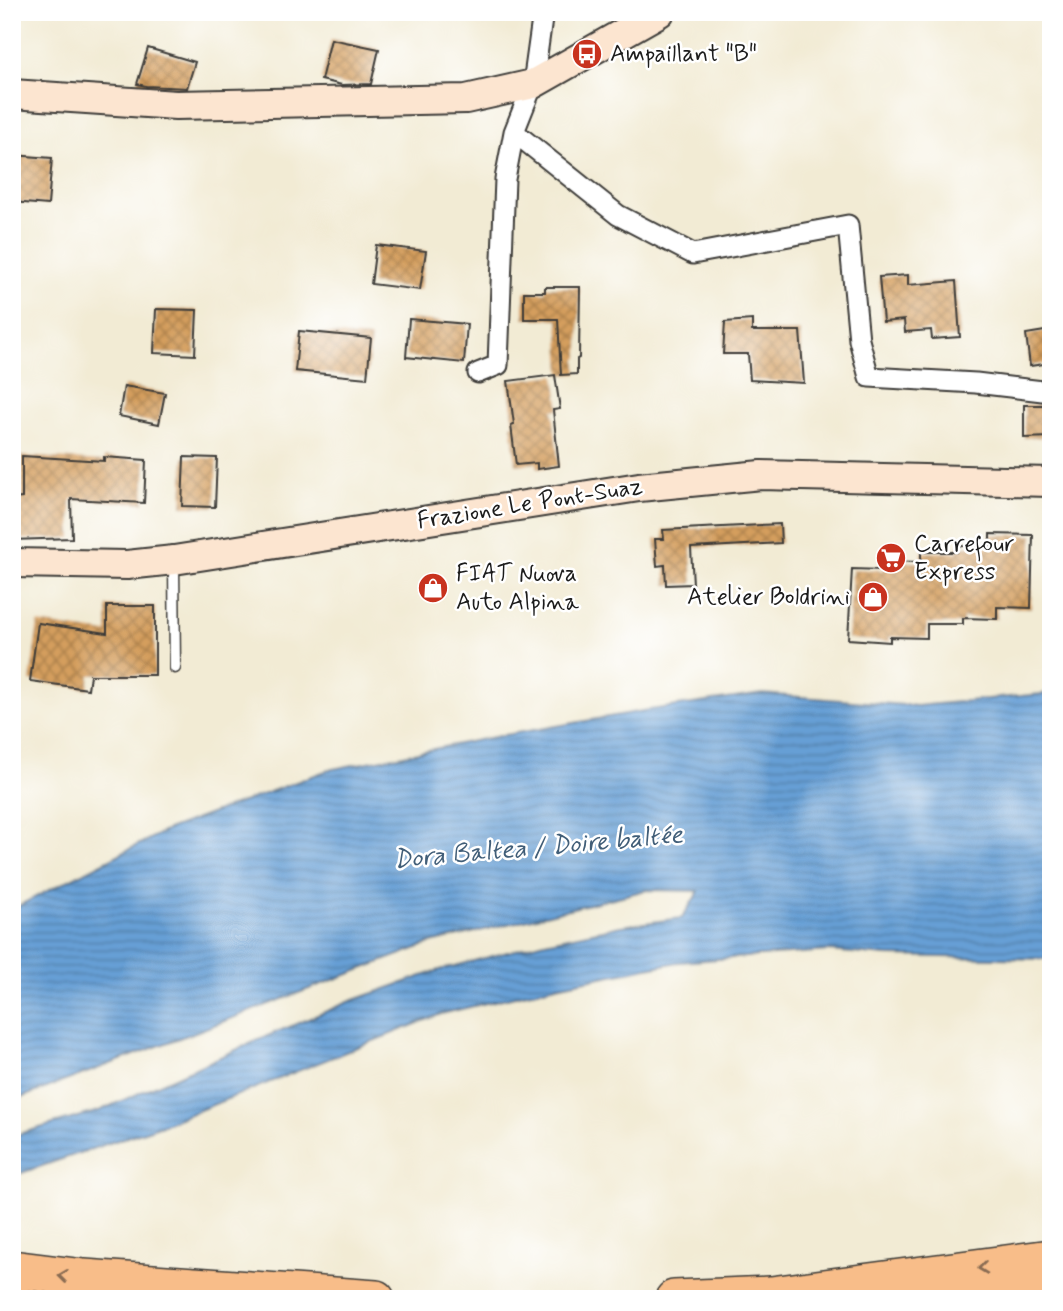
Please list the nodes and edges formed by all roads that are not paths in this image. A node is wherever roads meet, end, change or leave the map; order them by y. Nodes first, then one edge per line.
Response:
1 (543, 12) edge
2 (660, 12) edge
3 (533, 84) junction
4 (12, 94) edge
5 (514, 132) junction
6 (478, 373) dead end
7 (1051, 392) edge
8 (1051, 482) edge
9 (174, 560) junction
10 (12, 563) edge
11 (175, 668) dead end
12 (1051, 1258) edge
13 (12, 1269) edge
14 (1051, 1287) edge
15 (376, 1299) edge
16 (674, 1299) edge
17 (962, 1299) edge

1 - 3 street
2 - 3 main road
3 - 4 main road
3 - 5 street
5 - 6 street
5 - 7 street
8 - 9 main road, Frazione Le Pont-Suaz
9 - 10 main road, Frazione Le Pont-Suaz
9 - 11 lane
12 -> 16 highway
15 -> 13 highway
14 - 17 highway

